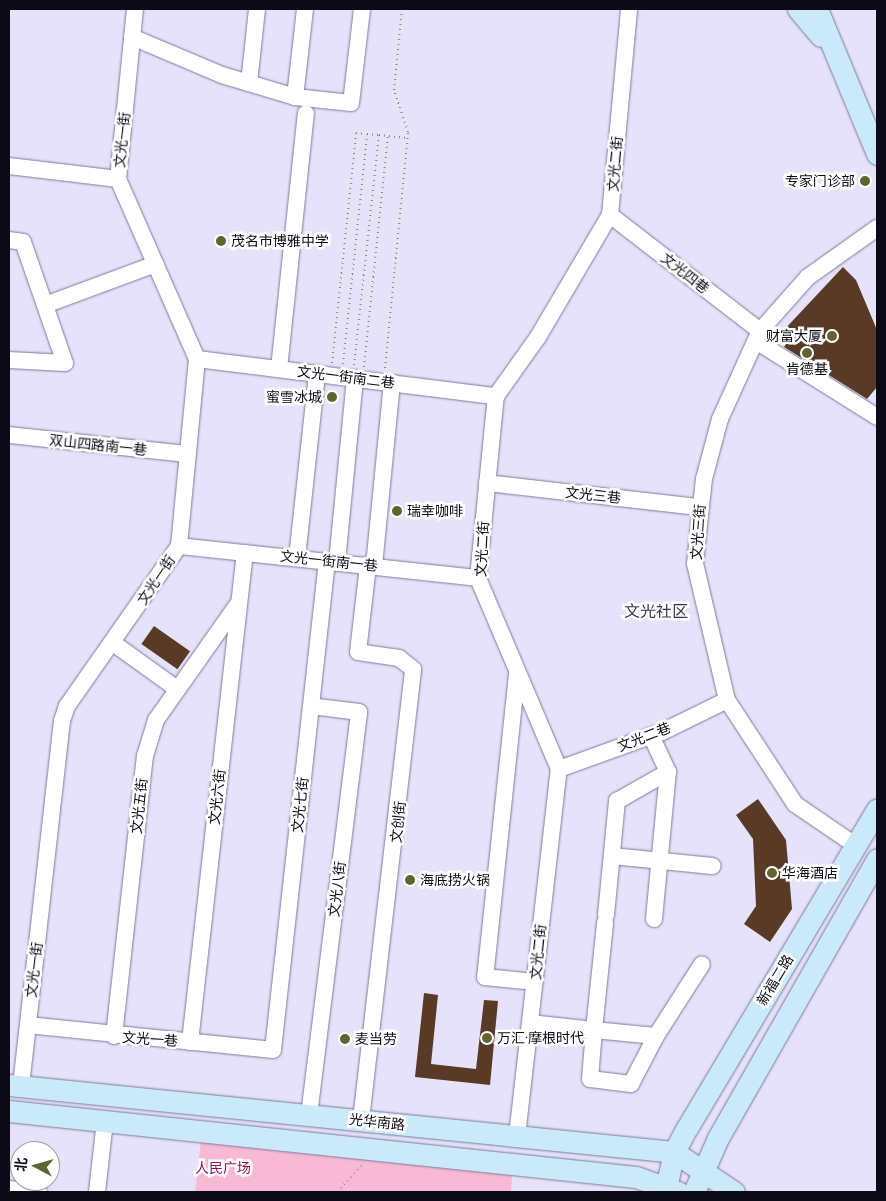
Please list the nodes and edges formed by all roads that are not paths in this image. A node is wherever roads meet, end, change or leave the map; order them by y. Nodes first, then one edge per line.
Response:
1 (135, 9) edge
2 (257, 9) edge
3 (305, 9) edge
4 (362, 9) edge
5 (629, 9) edge
6 (798, 9) edge
7 (817, 9) edge
8 (832, 9) edge
9 (132, 38) junction
10 (838, 55) junction
11 (249, 83) junction
12 (295, 98) junction
13 (306, 113) dead end
14 (877, 114) edge
15 (877, 154) edge
16 (9, 166) edge
17 (118, 179) junction
18 (610, 215) junction
19 (877, 228) edge
20 (9, 240) edge
21 (156, 264) junction
22 (45, 305) junction
23 (758, 336) junction
24 (197, 359) junction
25 (9, 360) edge
26 (279, 369) junction
27 (343, 377) junction
28 (388, 378) junction
29 (496, 396) junction
30 (877, 416) edge
31 (9, 435) edge
32 (188, 454) junction
33 (487, 483) junction
34 (699, 507) junction
35 (179, 546) junction
36 (245, 553) junction
37 (298, 558) junction
38 (332, 561) junction
39 (371, 565) junction
40 (478, 578) junction
41 (239, 603) junction
42 (113, 643) junction
43 (517, 673) junction
44 (177, 689) junction
45 (727, 700) junction
46 (311, 706) junction
47 (651, 736) junction
48 (559, 769) junction
49 (668, 772) junction
50 (877, 809) edge
51 (855, 845) junction
52 (612, 856) junction
53 (877, 859) edge
54 (660, 861) junction
55 (713, 866) dead end
56 (654, 919) dead end
57 (702, 964) dead end
58 (535, 982) junction
59 (530, 1024) junction
60 (28, 1025) junction
61 (594, 1030) junction
62 (114, 1036) junction
63 (656, 1036) junction
64 (190, 1042) junction
65 (273, 1050) joint
66 (15, 1085) edge
67 (9, 1111) edge
68 (309, 1115) junction
69 (361, 1120) junction
70 (105, 1121) junction
71 (517, 1136) junction
72 (674, 1152) junction
73 (702, 1171) junction
74 (9, 1189) edge
75 (670, 1190) edge
76 (39, 1192) edge
77 (97, 1192) edge
78 (694, 1192) edge
79 (734, 1192) edge

1 - 9 street, 文光一街
2 - 11 street
3 - 12 street
4 - 12 street
5 - 18 street, 文光二街
6 - 10 main road
7 - 10 main road
8 - 14 main road
9 - 11 street
9 - 17 street, 文光一街
10 - 15 main road
11 - 12 street
13 - 26 street
16 - 17 street
17 - 21 street, 文光一街
18 - 23 street, 文光四巷
18 - 29 street, 文光二街
19 - 23 street, 文光三街
20 - 22 street
21 - 22 street
21 - 24 street, 文光一街
22 - 25 street
23 - 30 street, 文光四巷
23 - 34 street, 文光三街
24 - 26 street, 文光一街南二巷
24 - 32 street, 文光一街
26 - 27 street, 文光一街南二巷
27 - 28 street, 文光一街南二巷
27 - 37 street
27 - 38 street, 文光七街
28 - 29 street, 文光一街南二巷
28 - 39 street
29 - 33 street, 文光二街
31 - 32 street, 双山四路南一巷
32 - 35 street, 文光一街
33 - 34 street, 文光三巷
33 - 40 street, 文光二街
34 - 45 street, 文光三街
35 - 36 street, 文光一街南一巷
35 - 42 street, 文光一街
36 - 37 street, 文光一街南一巷
36 - 41 street, 文光六街
37 - 38 street, 文光一街南一巷
38 - 39 street, 文光一街南一巷
38 - 46 street, 文光七街
39 - 40 street, 文光一街南一巷
39 - 69 street, 文创街
40 - 43 street, 文光二街
41 - 44 street, 文光五街
41 - 64 street, 文光六街
42 - 44 street
42 - 60 street, 文光一街
43 - 48 street, 文光二街
43 - 58 street
44 - 62 street, 文光五街
45 - 47 street, 文光二巷
45 - 51 street, 文光三街
46 - 65 street, 文光七街
46 - 68 street, 文光八街
47 - 48 street, 文光二巷
47 - 49 street
48 - 58 street, 文光二街
49 - 52 street
49 - 54 street
50 - 51 main road, 新福二路
51 - 72 main road, 新福二路
52 - 54 street
52 - 61 street
53 - 73 main road, 新福二路
54 - 55 street
54 - 56 street
57 - 63 street
58 - 59 street, 文光二街
59 - 61 street
59 - 71 street, 文光二街
60 - 62 street, 文光一巷
60 - 66 street, 文光一街
61 - 63 street
61 - 63 street
62 - 64 street, 文光一巷
64 - 65 street, 文光一巷
66 - 68 main road, 光华南路
67 - 70 main road, 光华南路
68 - 69 main road, 光华南路
69 - 71 main road, 光华南路
70 - 75 main road, 光华南路
70 - 77 street
71 - 72 main road, 光华南路
72 - 73 main road, 光华南路
72 - 75 main road, 新福二路
73 - 78 main road, 新福二路
73 - 79 main road, 光华南路
74 - 76 street

